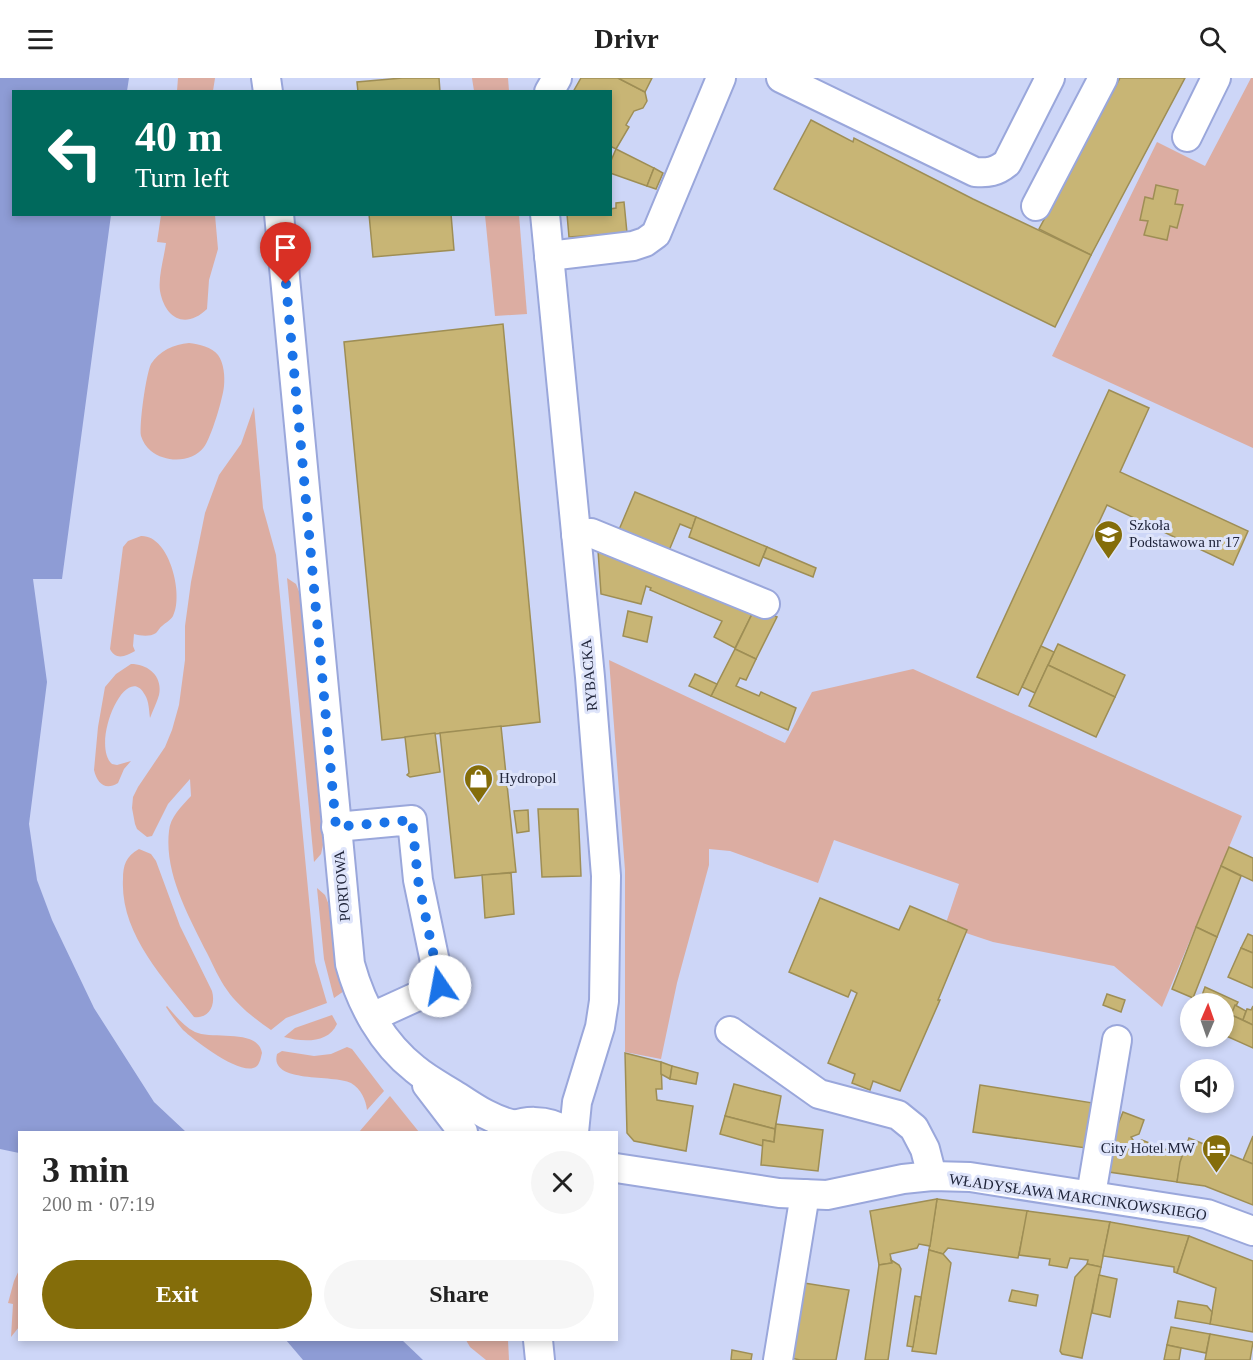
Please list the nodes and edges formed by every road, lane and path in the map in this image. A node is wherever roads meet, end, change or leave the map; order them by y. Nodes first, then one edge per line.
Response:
1 (721, 78) edge
2 (781, 78) edge
3 (1050, 78) edge
4 (1103, 78) edge
5 (1216, 78) edge
6 (1186, 137) dead end
7 (1036, 206) dead end
8 (279, 216) edge
9 (545, 216) edge
10 (549, 256) junction
11 (576, 534) junction
12 (765, 604) dead end
13 (336, 827) junction
14 (372, 1017) junction
15 (730, 1031) dead end
16 (1117, 1040) dead end
17 (417, 1071) junction
18 (509, 1129) edge
19 (462, 1131) edge
20 (566, 1131) edge
21 (574, 1131) edge
22 (618, 1168) edge
23 (932, 1176) junction
24 (805, 1194) junction
25 (1091, 1195) junction
26 (1253, 1232) edge
27 (778, 1360) edge

1 - 10 street
2 - 3 street
4 - 7 street
5 - 6 street
8 - 13 street, PORTOWA
9 - 10 street, RYBACKA
10 - 11 street, RYBACKA
11 - 12 street
11 - 21 street, RYBACKA
13 - 14 street, PORTOWA
13 - 14 street
14 - 17 street, PORTOWA
15 - 23 street
16 - 25 street
17 - 18 street, PORTOWA
17 - 19 street, PORTOWA
18 - 20 street
22 - 24 street, WŁADYSŁAWA MARCINKOWSKIEGO
23 - 24 street, WŁADYSŁAWA MARCINKOWSKIEGO
23 - 25 street, WŁADYSŁAWA MARCINKOWSKIEGO
24 - 27 street
25 - 26 street, WŁADYSŁAWA MARCINKOWSKIEGO

